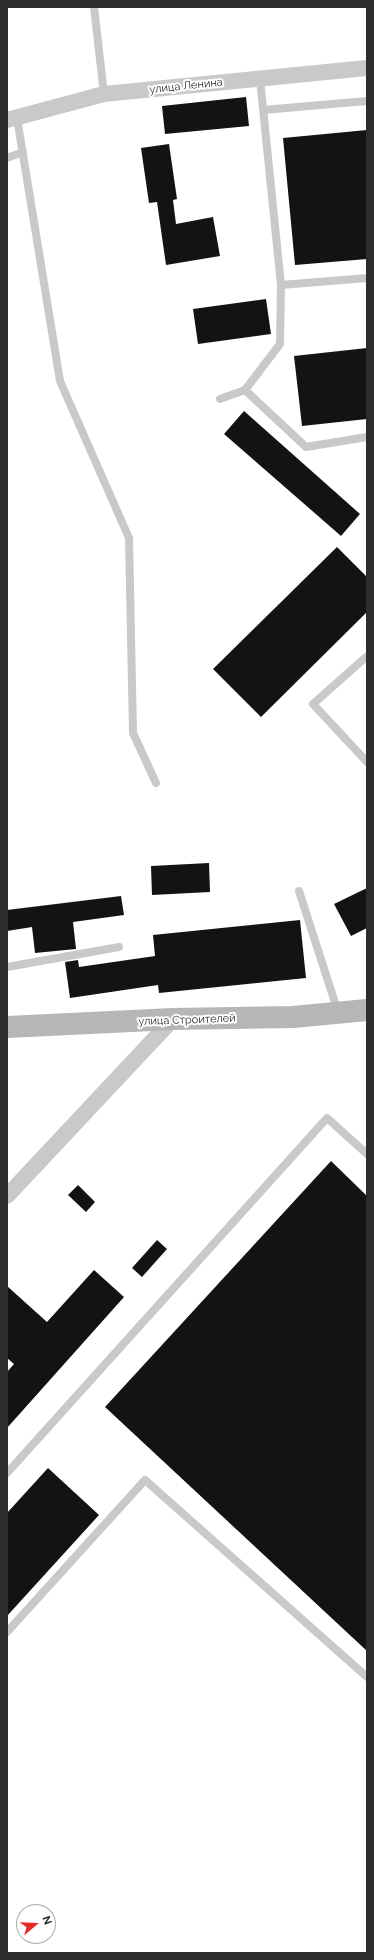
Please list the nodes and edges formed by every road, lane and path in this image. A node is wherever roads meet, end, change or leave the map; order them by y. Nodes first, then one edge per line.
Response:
1 (94, 7) edge
2 (367, 68) edge
3 (260, 79) junction
4 (104, 94) junction
5 (367, 101) edge
6 (263, 110) junction
7 (12, 119) edge
8 (23, 152) junction
9 (7, 158) edge
10 (367, 278) edge
11 (281, 285) junction
12 (245, 390) junction
13 (220, 399) dead end
14 (367, 437) edge
15 (367, 658) edge
16 (367, 762) edge
17 (156, 783) dead end
18 (299, 891) dead end
19 (119, 947) dead end
20 (7, 967) edge
21 (367, 1010) edge
22 (339, 1014) junction
23 (173, 1019) junction
24 (7, 1027) edge
25 (367, 1154) edge
26 (7, 1196) edge
27 (7, 1473) edge
28 (7, 1632) edge
29 (367, 1677) edge

1 - 4 lane
2 - 3 street, улица Ленина
3 - 4 street, улица Ленина
3 - 6 lane
4 - 7 street, улица Ленина
5 - 6 lane
6 - 11 lane
7 - 8 lane
8 - 9 lane
8 - 17 lane
10 - 11 lane
11 - 12 lane
12 - 13 lane
12 - 14 lane
15 - 16 lane
18 - 22 lane
19 - 20 lane
21 - 22 street, улица Строителей
22 - 23 street, улица Строителей
23 - 24 street, улица Строителей
23 - 26 street
25 - 27 lane
28 - 29 lane

